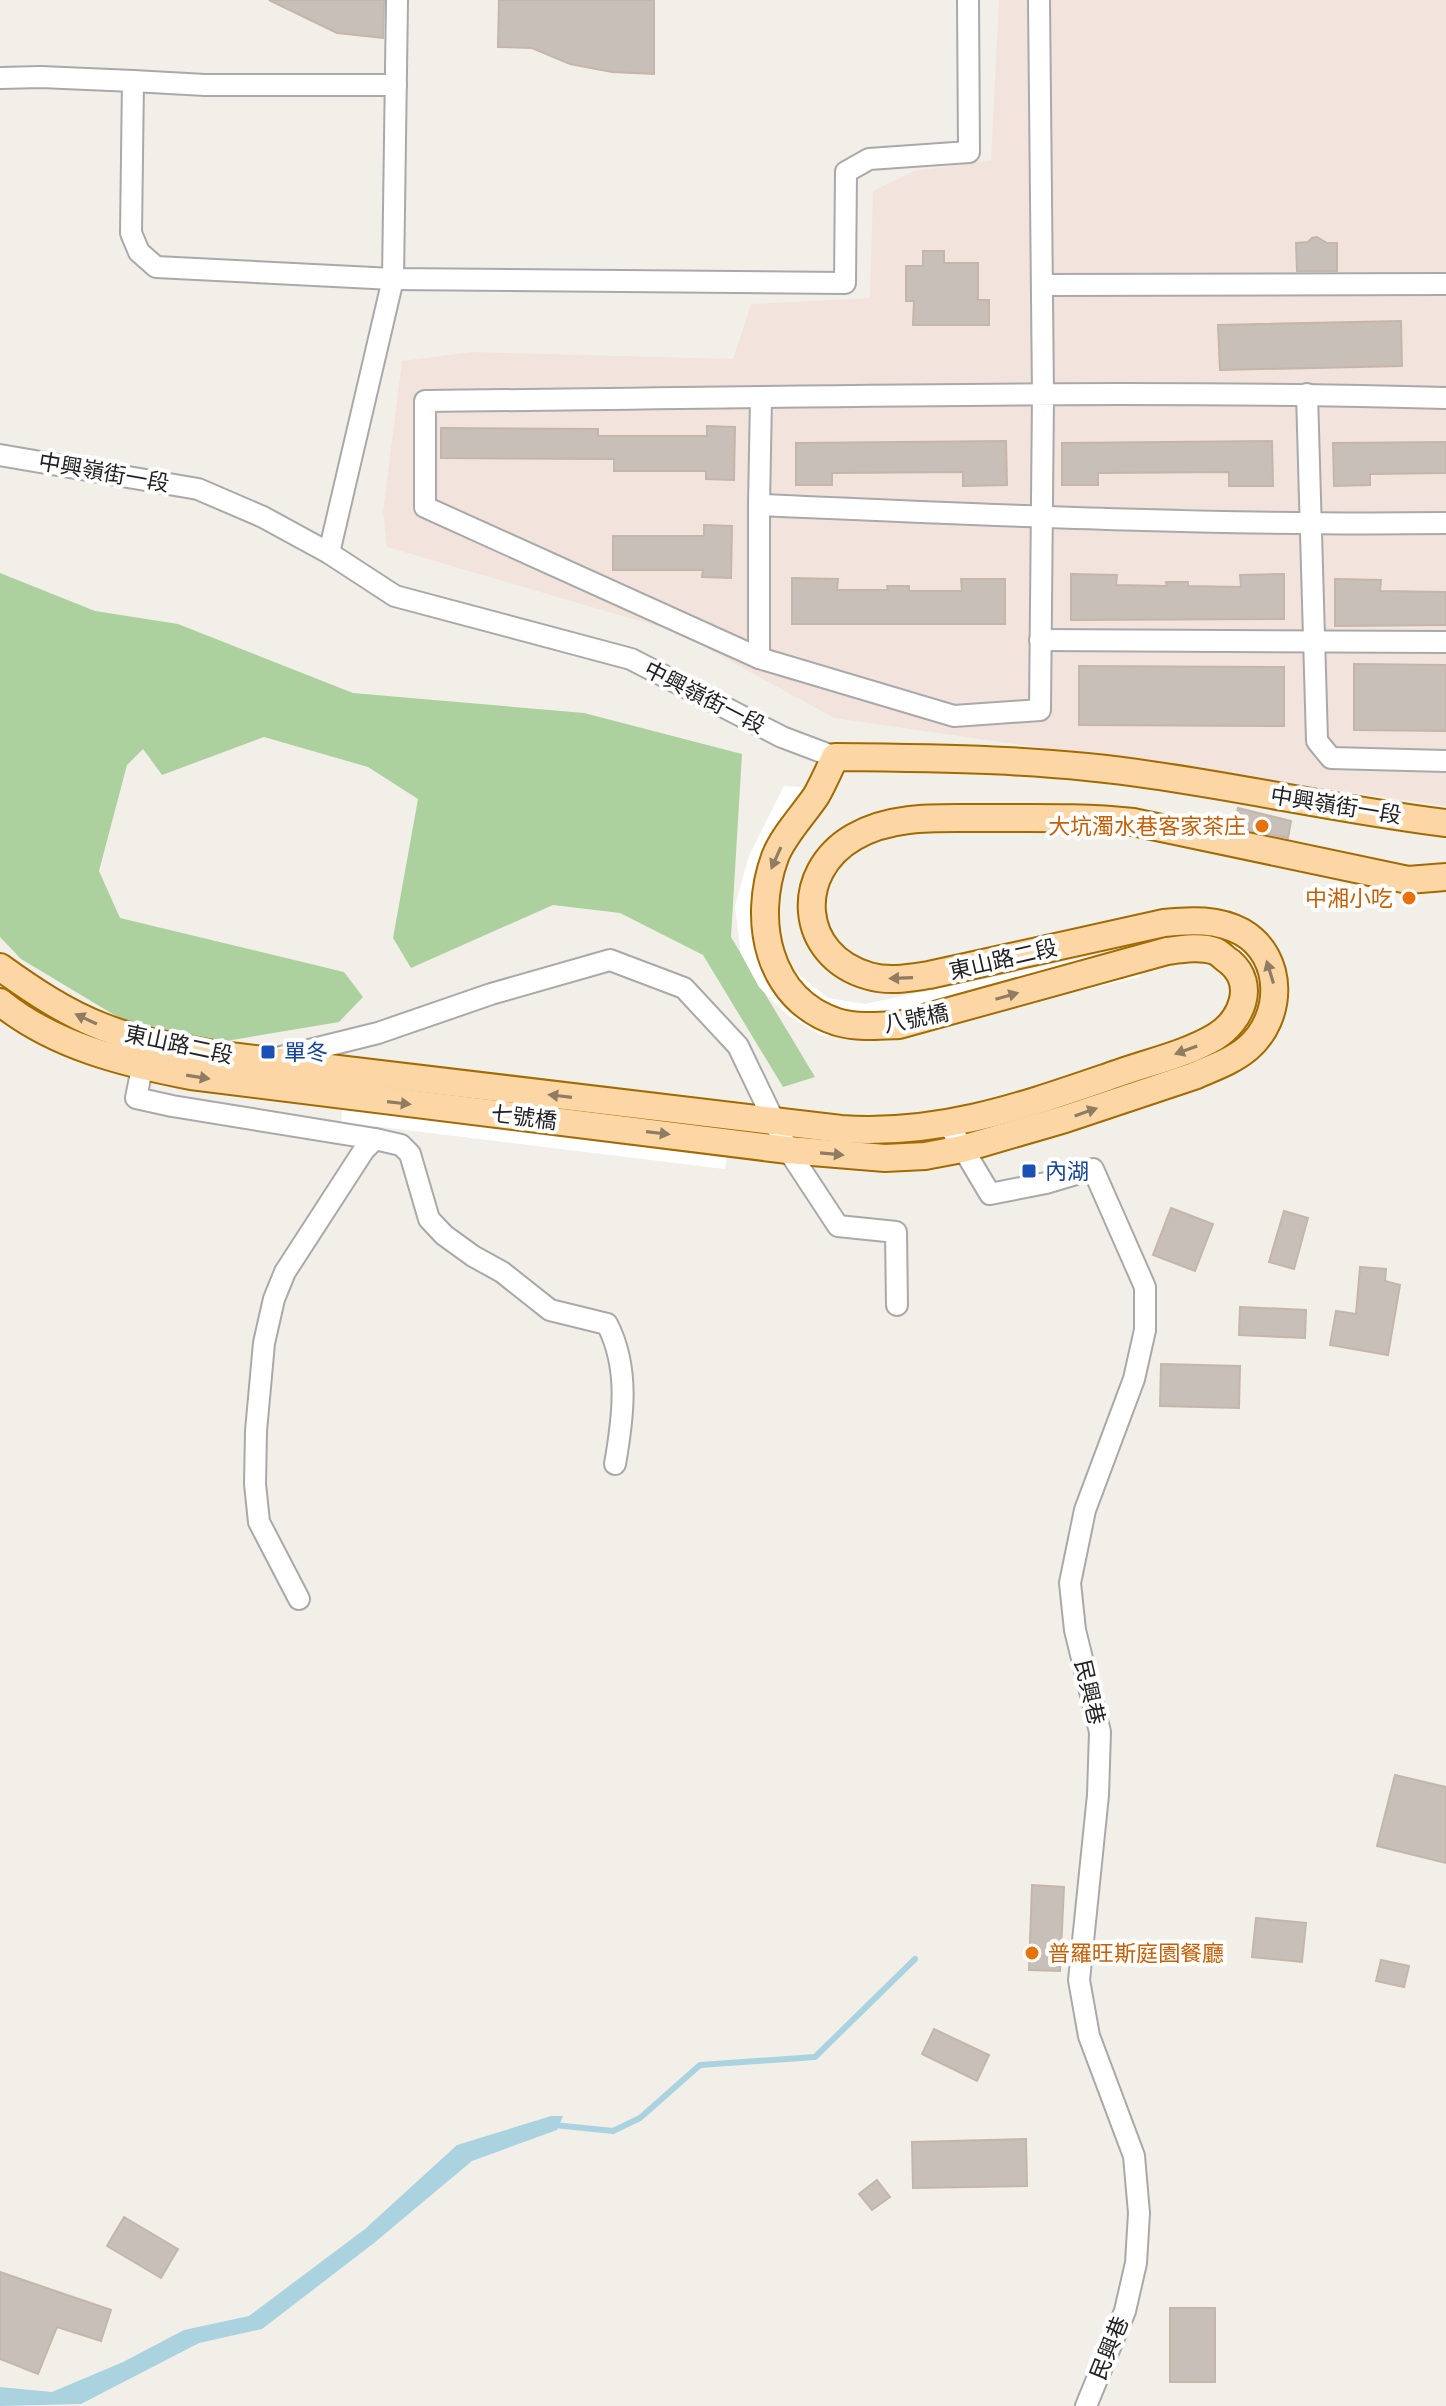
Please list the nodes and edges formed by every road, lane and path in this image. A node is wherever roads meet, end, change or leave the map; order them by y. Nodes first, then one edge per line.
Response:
1 (397, 0) edge
2 (968, 0) edge
3 (1039, 0) edge
4 (0, 78) edge
5 (133, 81) junction
6 (396, 85) junction
7 (393, 279) junction
8 (1446, 284) edge
9 (1042, 285) junction
10 (1307, 394) junction
11 (1043, 396) junction
12 (761, 398) junction
13 (1446, 398) edge
14 (0, 455) edge
15 (759, 505) junction
16 (1041, 518) junction
17 (1446, 523) edge
18 (1311, 524) junction
19 (329, 553) junction
20 (1040, 640) junction
21 (1314, 641) junction
22 (1446, 642) edge
23 (759, 658) junction
24 (835, 757) junction
25 (1446, 761) edge
26 (1444, 824) edge
27 (1446, 877) edge
28 (0, 967) edge
29 (0, 1002) edge
30 (145, 1054) junction
31 (265, 1061) junction
32 (324, 1081) junction
33 (773, 1121) junction
34 (949, 1125) junction
35 (375, 1139) junction
36 (727, 1141) joint
37 (962, 1149) junction
38 (788, 1150) junction
39 (897, 1305) dead end
40 (615, 1464) dead end
41 (299, 1599) dead end
42 (1086, 2406) edge

1 - 6 street
2 - 7 street
3 - 9 street
4 - 5 street
5 - 6 street
5 - 7 street
6 - 7 street
7 - 19 street
8 - 9 street
9 - 11 street
10 - 11 street
10 - 13 street
10 - 18 street
11 - 12 street
11 - 16 street
12 - 15 street
12 - 23 street
14 - 19 street, 中興嶺街一段
15 - 16 street
15 - 23 street
16 - 18 street
16 - 20 street
17 - 18 street
18 - 21 street
19 - 24 street, 中興嶺街一段
20 - 21 street
20 - 23 street
21 - 22 street
21 - 25 street
24 - 26 main road, 中興嶺街一段
24 -> 34 main road, 八號橋
37 -> 27 main road, 東山路二段
30 -> 28 main road, 東山路二段
29 - 30 main road, 東山路二段
30 - 31 main road, 東山路二段
30 -> 32 main road, 東山路二段
30 - 35 street
31 - 32 main road, 東山路二段
31 - 33 street
33 -> 32 main road, 七號橋
32 -> 36 main road, 七號橋
33 - 34 main road
33 - 38 street
34 - 37 street, 民興巷
35 - 40 street
35 - 41 street
36 - 38 main road, 東山路二段
38 -> 37 main road, 東山路二段
37 - 42 street, 民興巷
38 - 39 street

